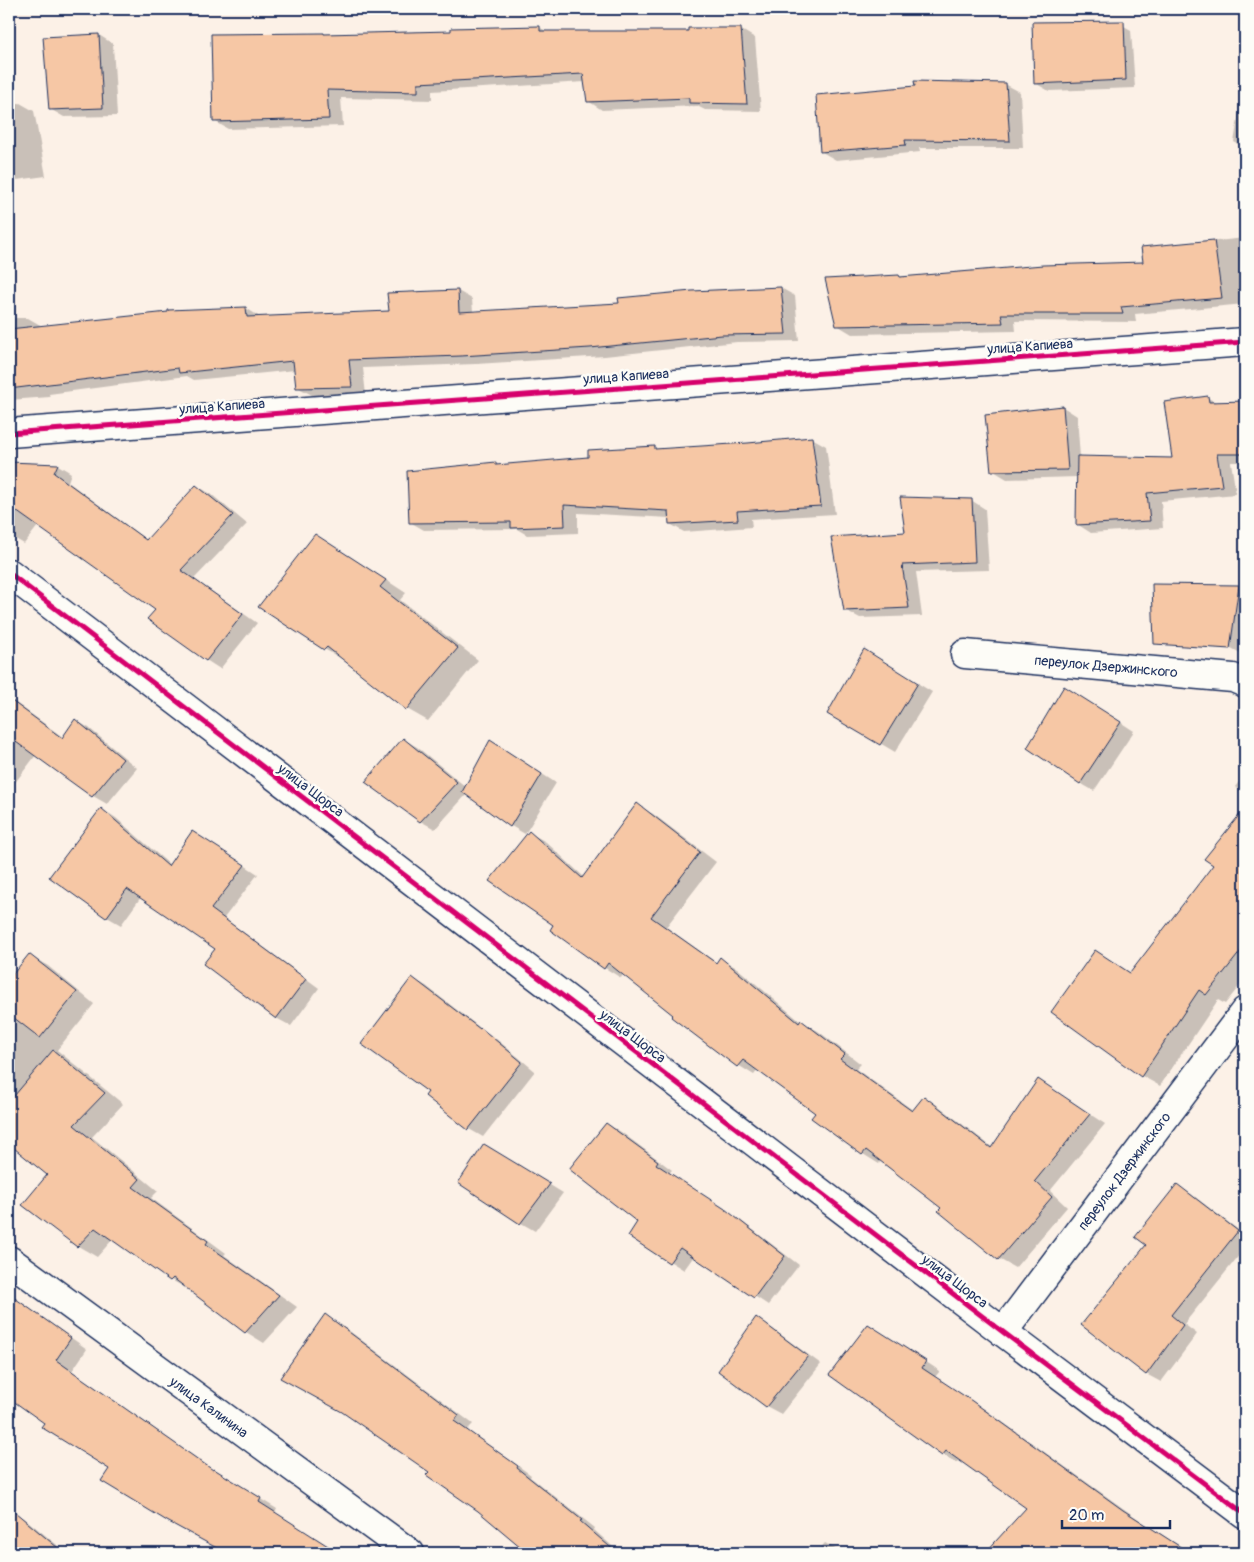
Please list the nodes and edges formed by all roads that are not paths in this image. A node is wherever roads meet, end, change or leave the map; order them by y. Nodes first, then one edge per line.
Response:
1 (1245, 342) edge
2 (9, 433) edge
3 (9, 573) edge
4 (965, 654) dead end
5 (1245, 683) edge
6 (1245, 1010) edge
7 (9, 1260) edge
8 (1003, 1332) junction
9 (1245, 1514) edge
10 (410, 1553) edge

1 - 2 street, улица Капиева
3 - 8 street, улица Щорса
4 - 5 street, переулок Дзержинского
6 - 8 street, переулок Дзержинского
7 - 10 street, улица Калинина
8 - 9 street, улица Щорса

